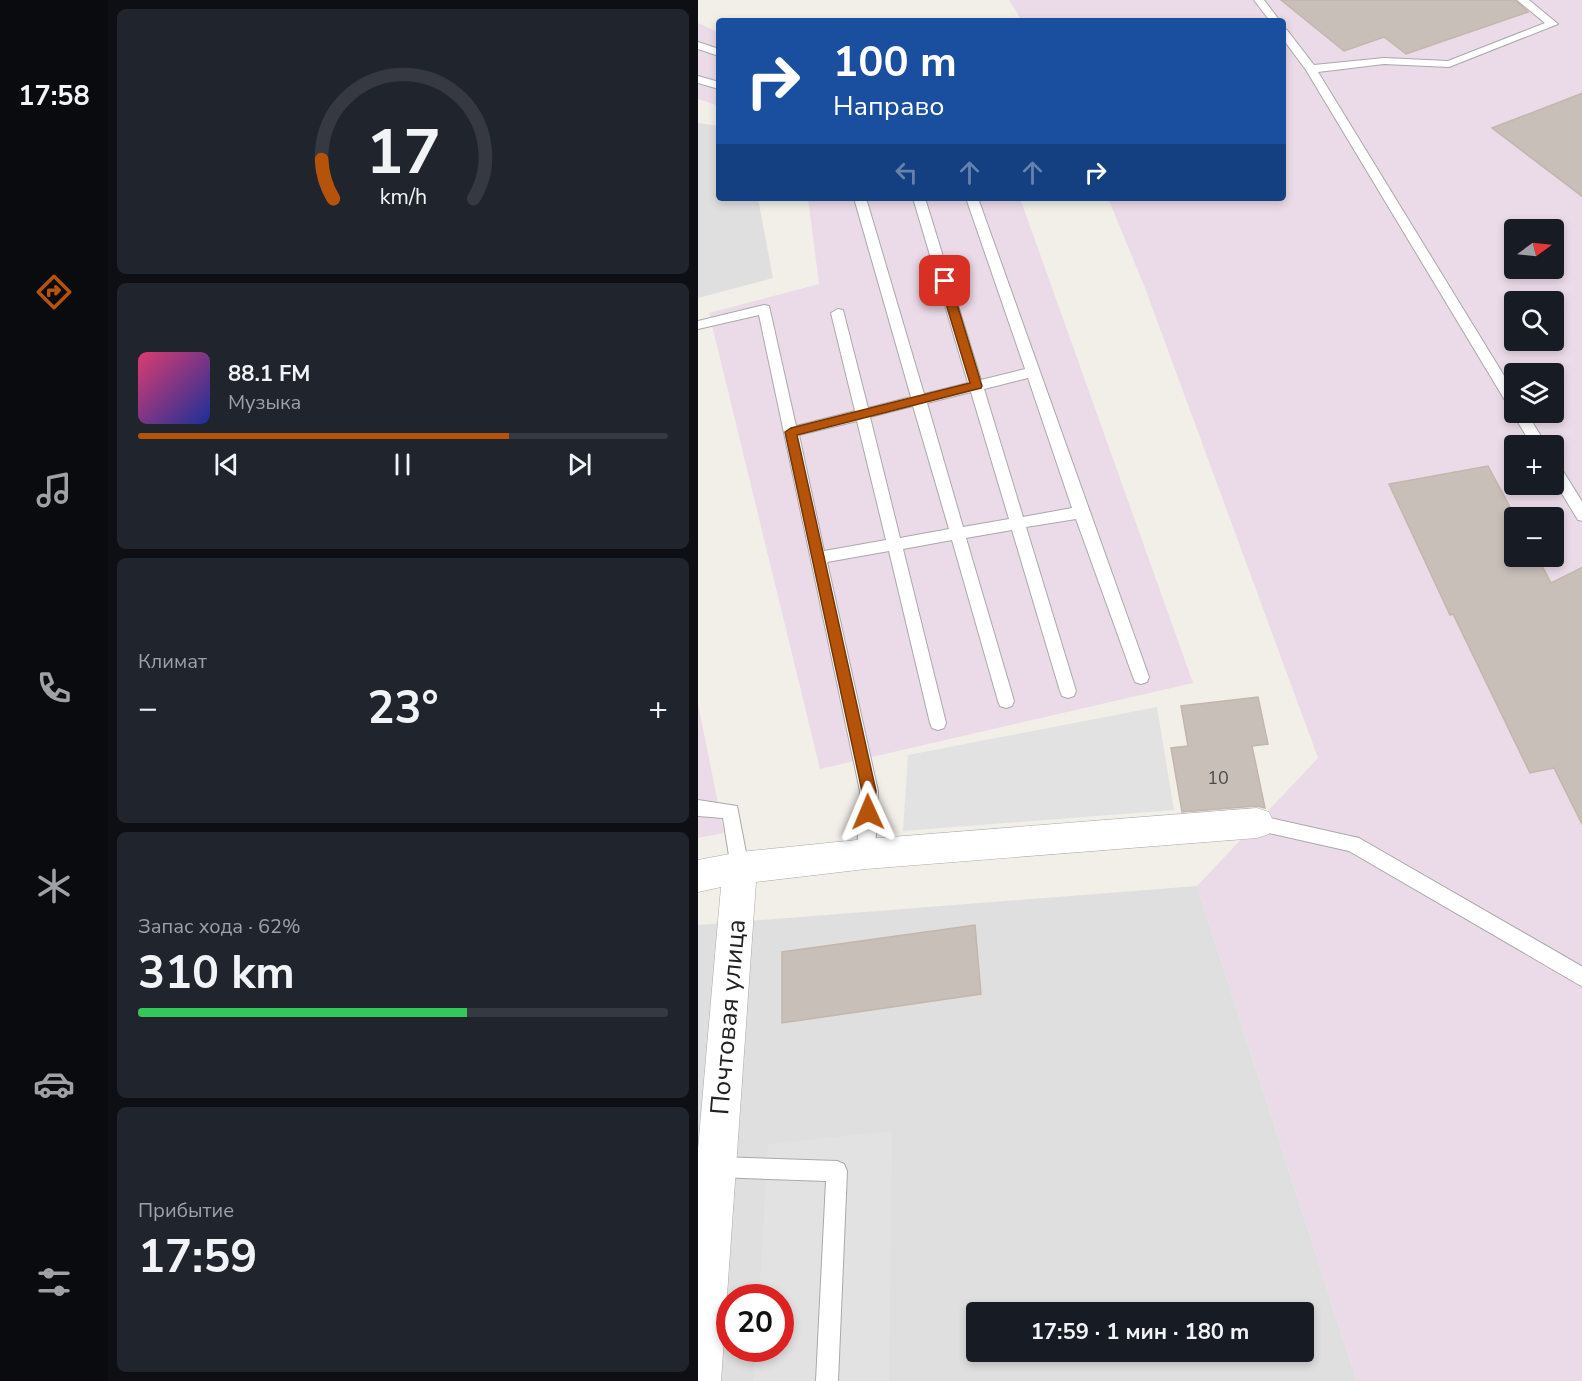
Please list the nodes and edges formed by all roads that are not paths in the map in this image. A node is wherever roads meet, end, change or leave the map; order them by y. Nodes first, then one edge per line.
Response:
1 (1259, 0) edge
2 (1522, 0) edge
3 (1273, 18) edge
4 (1286, 36) edge
5 (698, 45) edge
6 (716, 52) edge
7 (1311, 69) junction
8 (698, 78) edge
9 (716, 85) edge
10 (861, 201) edge
11 (920, 201) edge
12 (973, 201) edge
13 (838, 313) dead end
14 (698, 325) edge
15 (1032, 372) junction
16 (977, 386) junction
17 (1504, 387) edge
18 (919, 400) junction
19 (863, 414) junction
20 (791, 432) junction
21 (1564, 486) edge
22 (1081, 512) junction
23 (1583, 516) edge
24 (1016, 523) junction
25 (957, 534) junction
26 (895, 545) junction
27 (818, 558) junction
28 (1141, 677) dead end
29 (1068, 691) dead end
30 (1006, 700) dead end
31 (938, 723) dead end
32 (698, 808) edge
33 (1257, 823) joint
34 (866, 854) junction
35 (740, 868) junction
36 (698, 876) edge
37 (1583, 978) edge
38 (716, 1167) junction
39 (699, 1381) edge
40 (827, 1381) edge

1 - 3 lane
2 - 7 lane
4 - 7 lane
5 - 6 lane
7 - 17 lane
8 - 9 lane
10 - 18 lane
11 - 16 lane
12 - 15 lane
13 - 19 lane
14 - 20 lane
15 - 16 lane
15 - 22 lane
16 - 18 lane
16 - 24 lane
18 - 19 lane
18 - 25 lane
19 - 20 lane
19 - 26 lane
20 - 27 lane
21 - 23 lane
22 - 24 lane
22 - 28 lane
24 - 25 lane
24 - 29 lane
25 - 26 lane
25 - 30 lane
26 - 27 lane
26 - 31 lane
27 - 34 lane
32 - 35 lane
33 - 34 street
33 - 37 lane
34 - 35 street
35 - 36 street
35 - 38 street, Почтовая улица
38 - 39 street, Почтовая улица
38 - 40 lane

